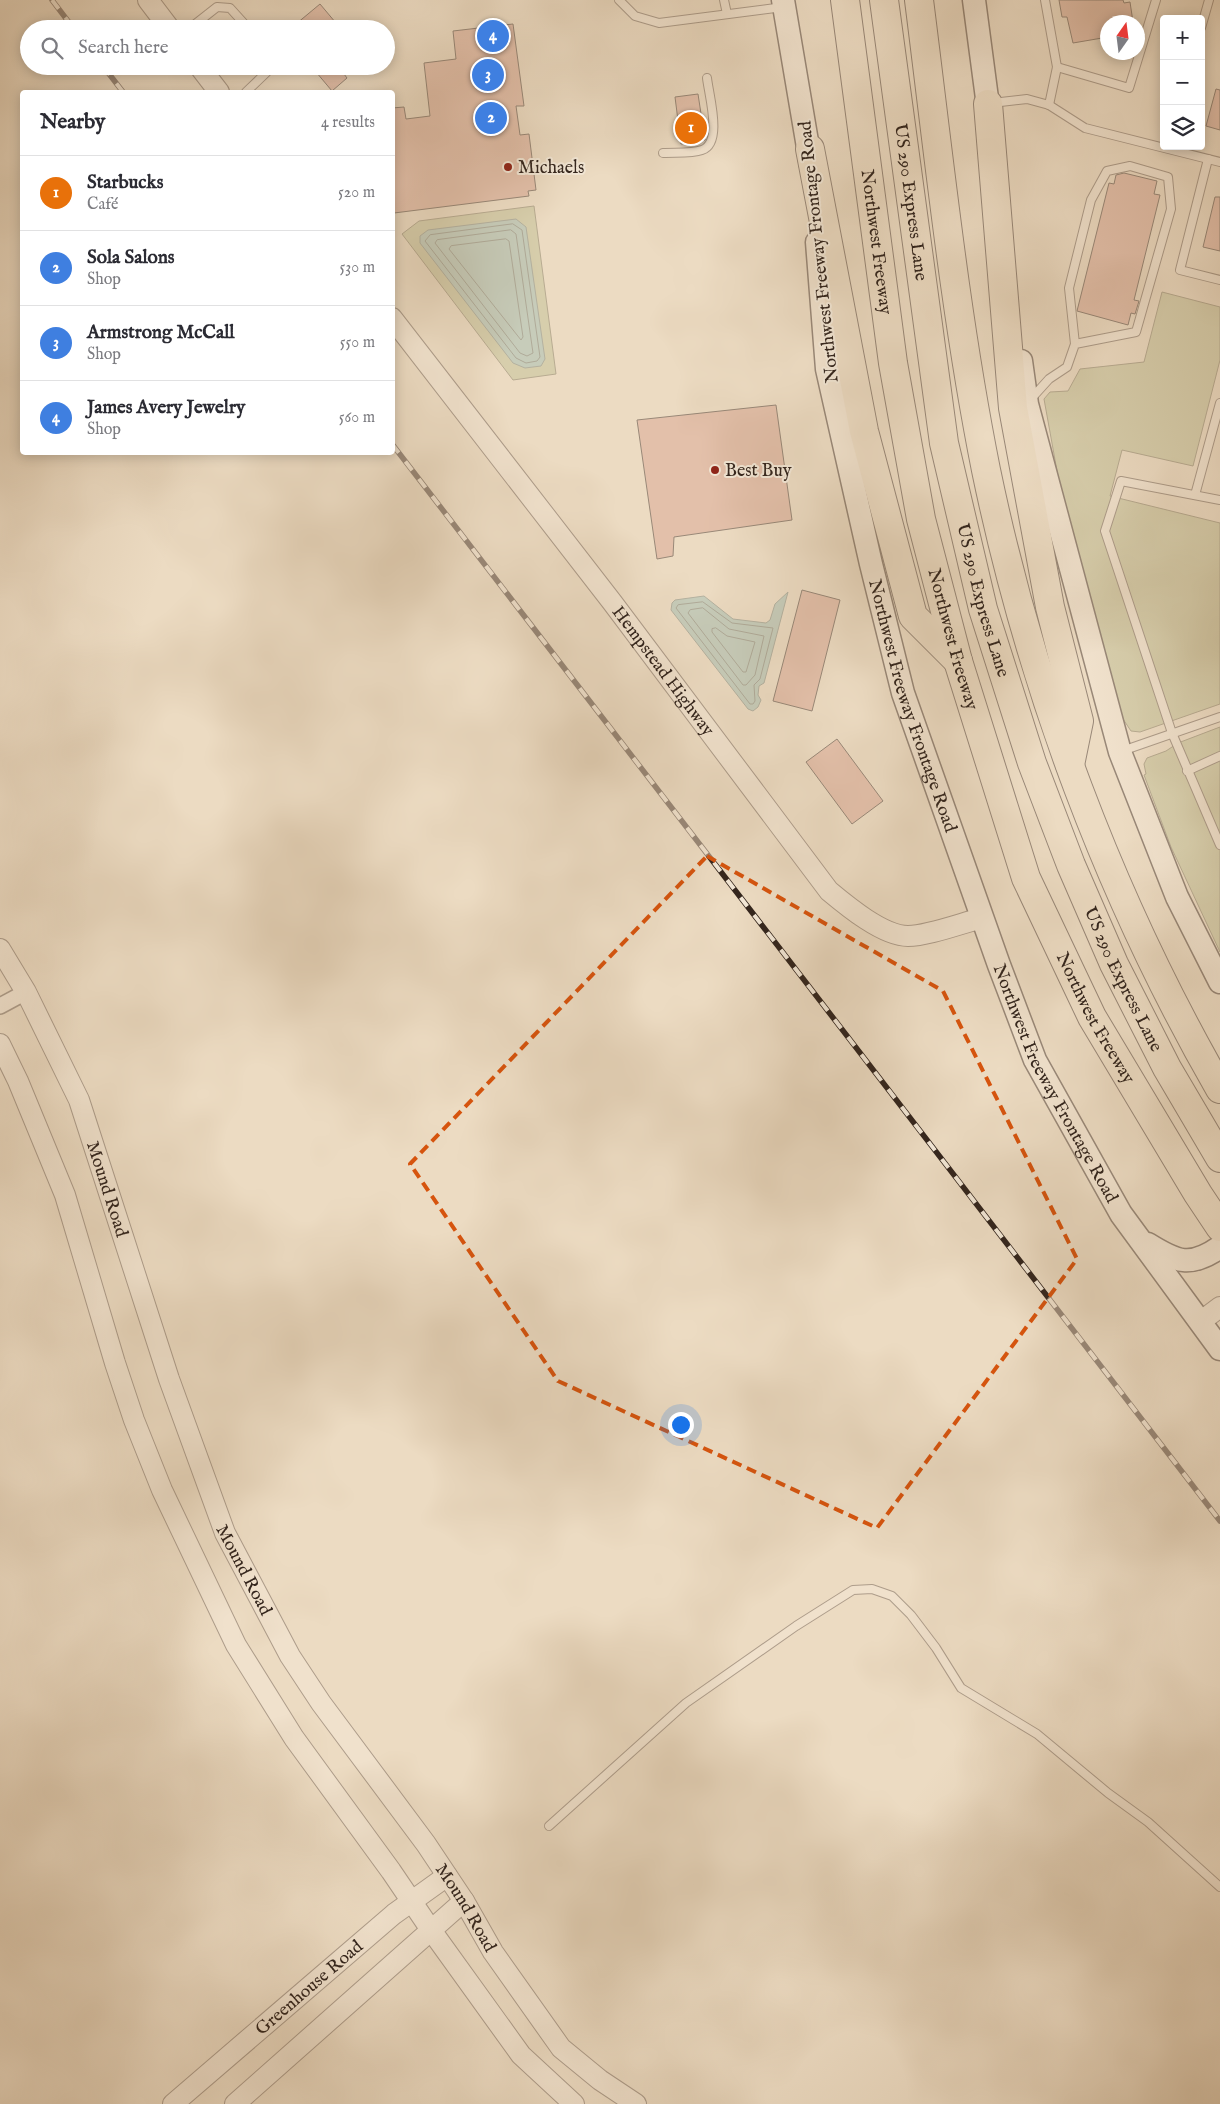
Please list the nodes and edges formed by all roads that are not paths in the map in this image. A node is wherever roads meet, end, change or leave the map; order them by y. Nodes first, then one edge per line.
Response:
1 (148, 0) edge
2 (619, 0) edge
3 (724, 0) edge
4 (845, 0) edge
5 (884, 0) edge
6 (919, 0) edge
7 (974, 0) edge
8 (1045, 0) edge
9 (1156, 0) edge
10 (1209, 0) edge
11 (783, 3) edge
12 (727, 14) junction
13 (1205, 15) edge
14 (163, 20) edge
15 (200, 20) edge
16 (241, 20) edge
17 (1057, 67) junction
18 (206, 75) edge
19 (264, 75) edge
20 (707, 78) dead end
21 (217, 90) edge
22 (248, 90) edge
23 (988, 104) junction
24 (1050, 105) junction
25 (1160, 146) edge
26 (810, 149) junction
27 (1174, 150) edge
28 (663, 153) dead end
29 (1208, 159) junction
30 (1220, 162) edge
31 (1220, 280) edge
32 (395, 322) edge
33 (1075, 344) junction
34 (1220, 403) edge
35 (1027, 404) junction
36 (1195, 495) junction
37 (1220, 500) edge
38 (958, 661) junction
39 (1220, 717) edge
40 (1172, 733) junction
41 (1120, 752) junction
42 (1220, 756) edge
43 (1070, 766) junction
44 (1187, 770) junction
45 (1220, 845) edge
46 (982, 918) junction
47 (0, 949) edge
48 (1220, 982) edge
49 (26, 992) junction
50 (0, 1006) edge
51 (0, 1044) edge
52 (1220, 1089) edge
53 (1220, 1158) edge
54 (1220, 1227) edge
55 (1138, 1238) junction
56 (1220, 1247) edge
57 (1220, 1307) edge
58 (1200, 1322) junction
59 (1218, 1343) edge
60 (549, 1826) dead end
61 (447, 1876) junction
62 (1220, 1887) edge
63 (464, 1901) junction
64 (412, 1902) junction
65 (431, 1930) junction
66 (173, 2104) edge
67 (235, 2104) edge
68 (574, 2104) edge
69 (636, 2104) edge

1 - 14 street
2 - 12 lane
3 - 12 lane
4 - 38 highway, Northwest Freeway
5 - 53 highway, US 290 Express Lane
6 - 43 highway
7 - 23 main road
8 - 17 lane
9 - 17 lane
10 - 13 lane
11 - 12 lane
11 - 26 main road, Northwest Freeway Frontage Road
15 - 16 lane
17 - 24 lane
18 - 21 street
19 - 22 lane
20 - 28 lane
23 - 24 lane
23 - 35 main road
23 - 43 highway
24 - 25 lane
26 - 38 highway
26 - 46 main road, Northwest Freeway Frontage Road
27 - 29 lane
29 - 30 lane
29 - 31 lane
32 - 46 street, Hempstead Highway
33 - 33 lane
33 - 35 lane
34 - 36 lane
35 - 41 main road
36 - 37 lane
36 - 40 lane
38 - 54 highway, Northwest Freeway
39 - 40 lane
40 - 41 lane
40 - 44 lane
41 - 48 main road
42 - 44 lane
43 - 52 highway
44 - 45 lane
46 - 55 main road, Northwest Freeway Frontage Road
47 - 49 street, Mound Road
49 - 50 street
49 - 61 street, Mound Road
51 - 64 street
55 - 56 main road
55 - 58 main road, Northwest Freeway Frontage Road
57 - 58 street
58 - 59 main road, Northwest Freeway Frontage Road
60 - 62 lane
61 - 63 street, Mound Road
61 - 64 street, Greenhouse Road
63 - 65 street
63 - 69 street, Mound Road
64 - 65 street
64 - 66 street, Greenhouse Road
65 - 67 street
65 - 68 street

